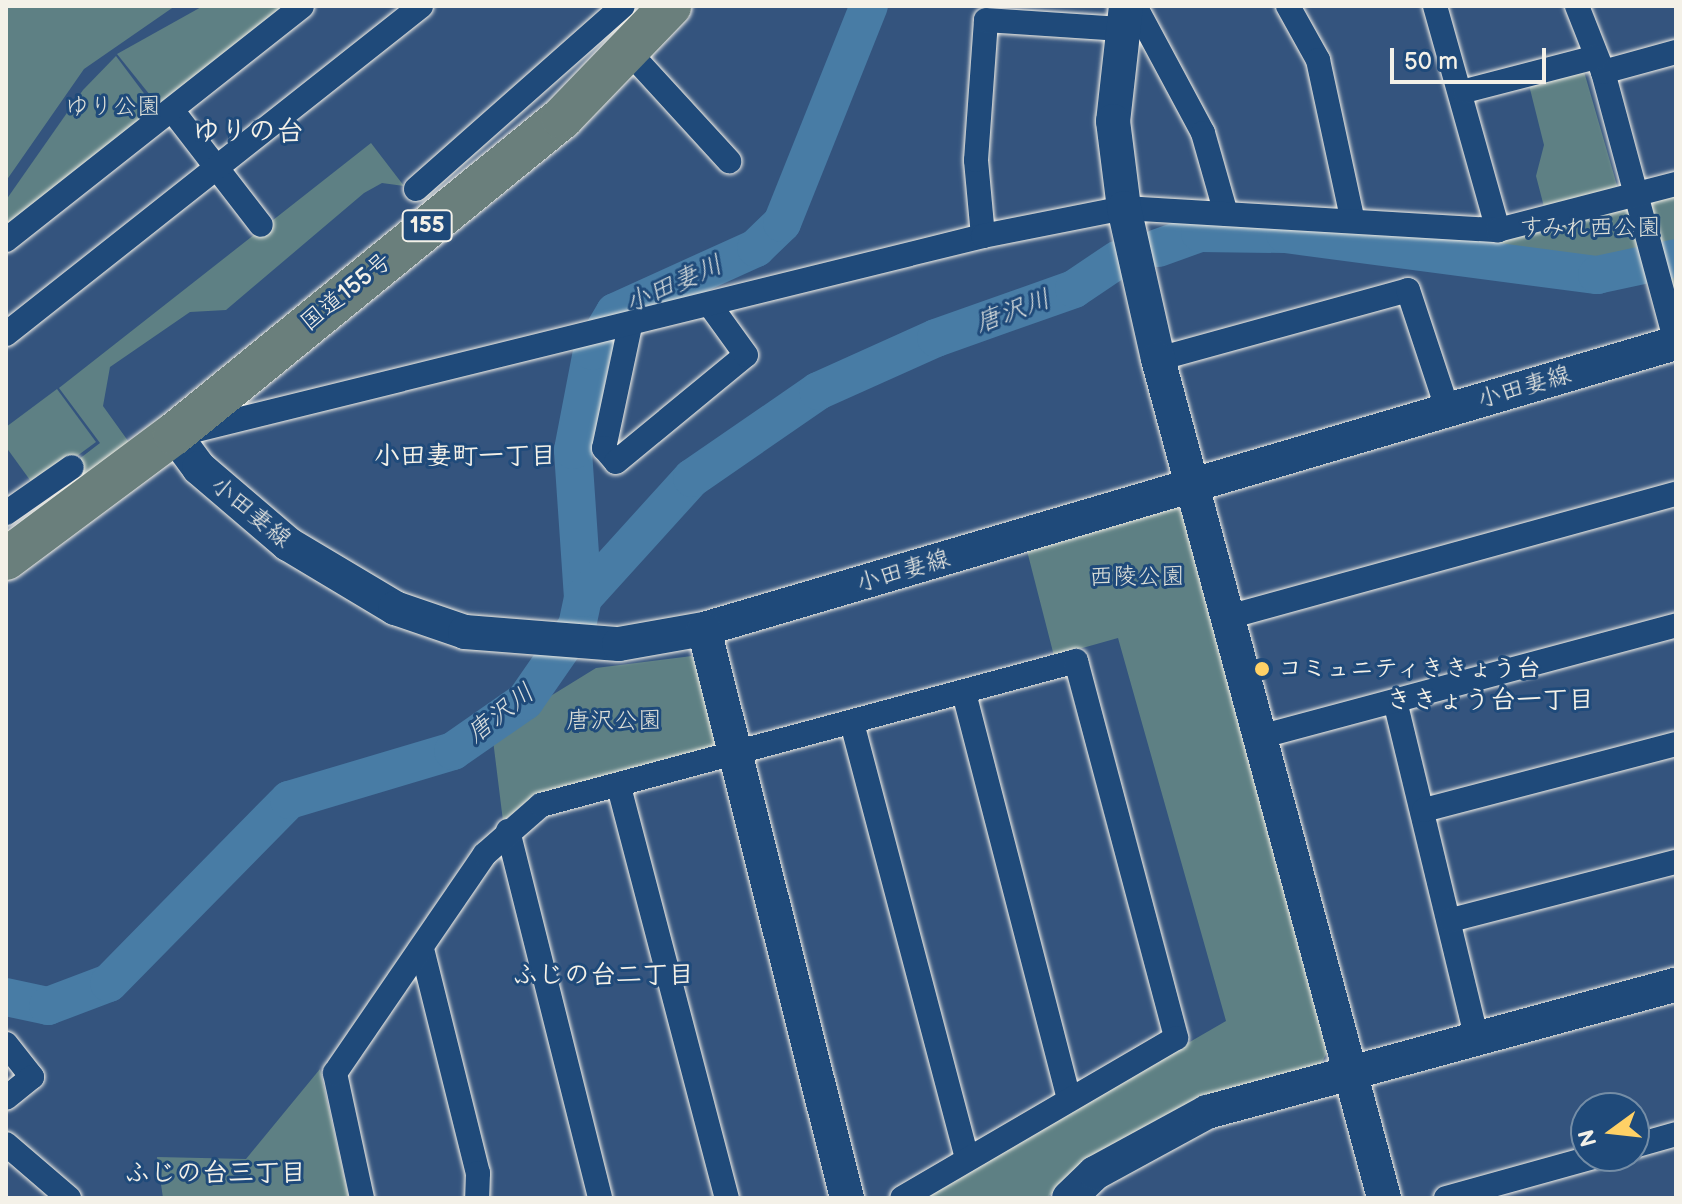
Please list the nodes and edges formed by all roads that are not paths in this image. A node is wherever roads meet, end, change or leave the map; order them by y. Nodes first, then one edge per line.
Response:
1 (302, 6) edge
2 (421, 6) edge
3 (670, 6) edge
4 (1288, 6) edge
5 (1435, 6) edge
6 (1577, 6) edge
7 (1127, 14) edge
8 (615, 22) edge
9 (1676, 52) edge
10 (1599, 65) junction
11 (1465, 91) junction
12 (172, 110) junction
13 (729, 161) dead end
14 (219, 168) junction
15 (1676, 184) edge
16 (416, 189) dead end
17 (1635, 195) junction
18 (1124, 208) junction
19 (1226, 214) junction
20 (1352, 217) junction
21 (261, 225) dead end
22 (1498, 230) junction
23 (983, 236) junction
24 (6, 240) edge
25 (712, 308) junction
26 (626, 327) junction
27 (6, 334) edge
28 (1676, 344) edge
29 (1158, 359) junction
30 (1447, 408) junction
31 (174, 434) junction
32 (72, 467) dead end
33 (1196, 486) junction
34 (1676, 494) edge
35 (6, 513) edge
36 (6, 559) edge
37 (1232, 616) junction
38 (1676, 625) edge
39 (704, 629) junction
40 (964, 693) junction
41 (1395, 701) junction
42 (852, 723) junction
43 (1263, 736) junction
44 (1676, 744) edge
45 (738, 754) junction
46 (619, 787) junction
47 (1424, 810) junction
48 (508, 831) junction
49 (1676, 862) edge
50 (1451, 920) junction
51 (423, 953) junction
52 (1676, 985) edge
53 (1477, 1039) junction
54 (6, 1044) edge
55 (1354, 1076) junction
56 (6, 1098) edge
57 (1069, 1098) junction
58 (1676, 1134) edge
59 (1650, 1141) edge
60 (6, 1144) edge
61 (967, 1159) junction
62 (1570, 1164) edge
63 (69, 1198) edge
64 (362, 1198) edge
65 (477, 1198) edge
66 (600, 1198) edge
67 (727, 1198) edge
68 (847, 1198) edge
69 (902, 1198) edge
70 (1069, 1198) edge
71 (1384, 1198) edge
72 (1446, 1198) edge

1 - 12 street
2 - 14 street
3 - 8 highway, 国道155号 / 155
4 - 20 street
5 - 11 street
6 - 10 street
7 - 18 street
7 - 19 street
7 - 23 street
8 - 13 street
8 - 16 street
8 - 31 highway, 国道155号 / 155
9 - 10 street
10 - 11 street
10 - 17 street
11 - 22 street
12 - 14 street
12 - 24 street
14 - 21 street
14 - 27 street
15 - 17 street
17 - 22 street
17 - 28 street
18 - 19 street
18 - 23 street
18 - 29 street
19 - 20 street
20 - 22 street
23 - 25 street
25 - 26 street
25 - 26 street
26 - 31 street
28 - 30 street, 小田妻線
29 - 30 street
29 - 33 street
30 - 33 street, 小田妻線
31 - 36 highway, 国道155号 / 155
31 - 39 street, 小田妻線
32 - 35 street
33 - 37 street
33 - 39 street, 小田妻線
34 - 37 street
37 - 43 street
38 - 41 street
39 - 45 street
40 - 42 street
40 - 57 street
40 - 57 street
41 - 43 street
41 - 47 street
42 - 45 street
42 - 61 street
43 - 55 street
44 - 47 street
45 - 46 street
45 - 68 street
46 - 48 street
46 - 67 street
47 - 50 street
48 - 51 street
48 - 66 street
49 - 50 street
50 - 53 street
51 - 64 street
51 - 65 street
52 - 53 street
53 - 55 street
54 - 56 street
55 - 70 street
55 - 71 street
57 - 61 street
58 - 59 street
60 - 63 street
61 - 69 street
62 - 72 street

